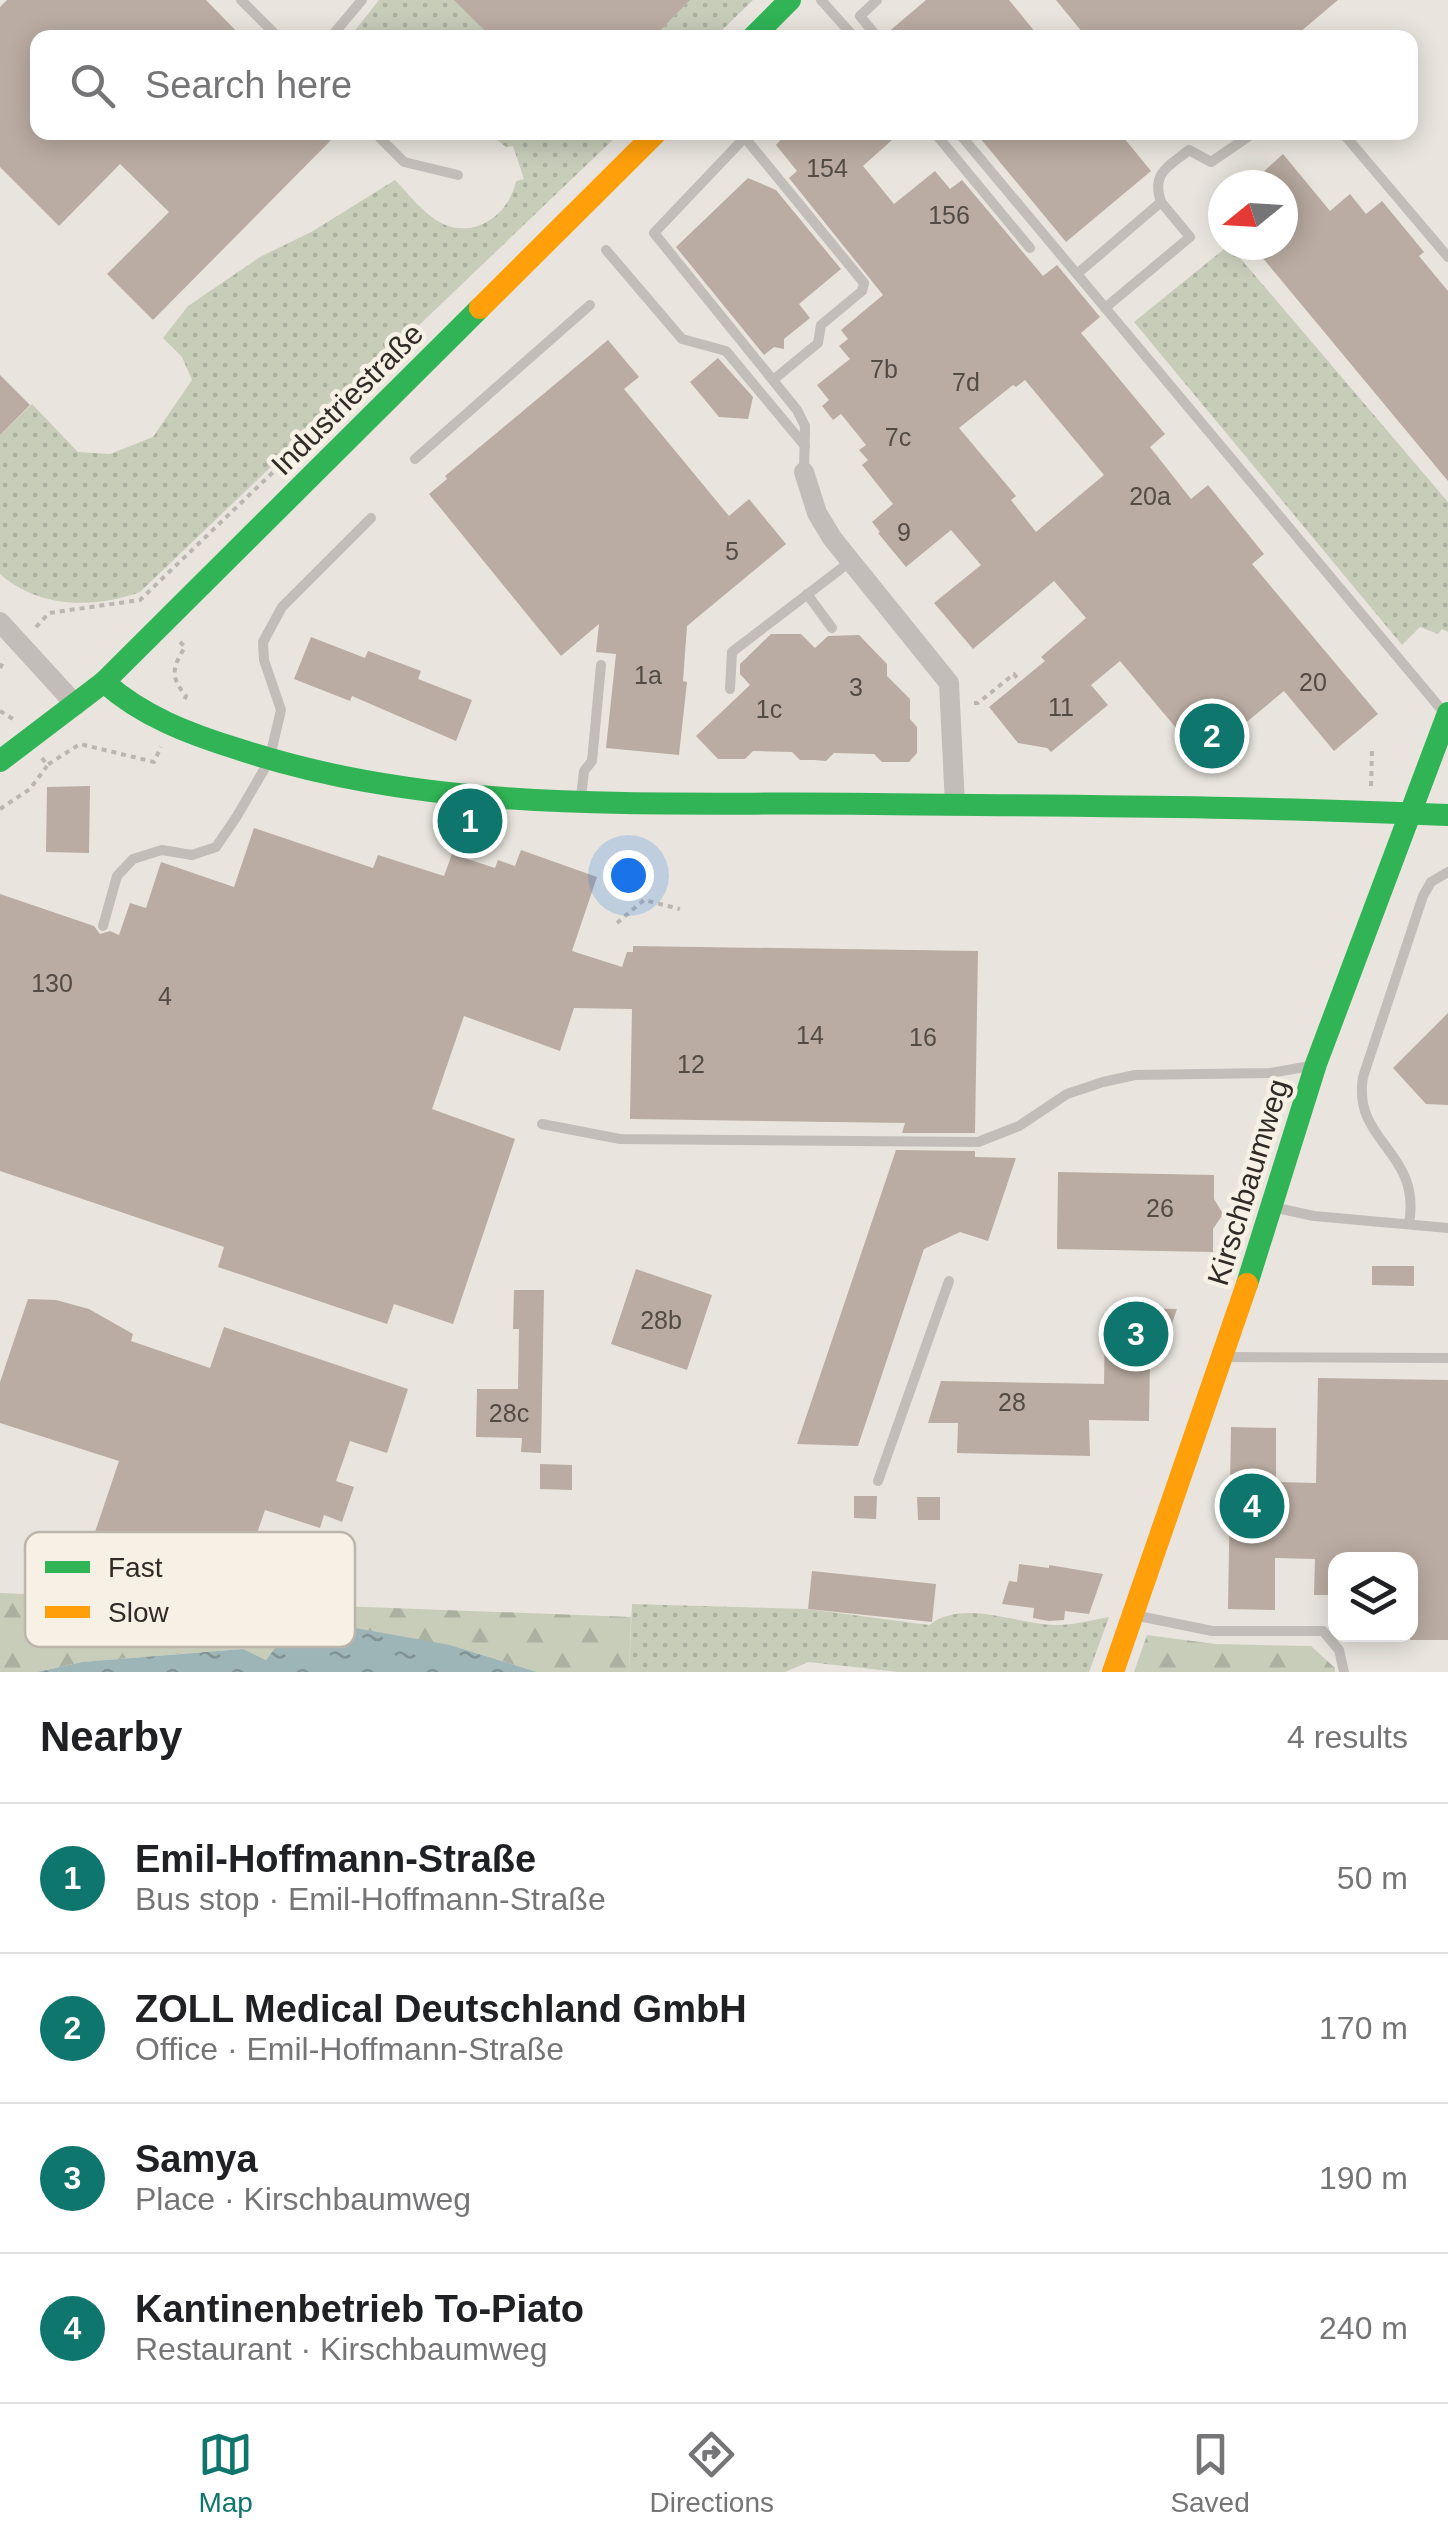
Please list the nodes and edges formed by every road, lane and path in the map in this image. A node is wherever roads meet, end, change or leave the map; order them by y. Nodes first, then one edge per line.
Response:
1 (242, 0) edge
2 (362, 0) edge
3 (790, 0) edge
4 (822, 0) edge
5 (877, 0) edge
6 (271, 30) edge
7 (337, 30) edge
8 (760, 30) edge
9 (845, 30) edge
10 (871, 30) edge
11 (382, 140) edge
12 (649, 140) edge
13 (742, 140) edge
14 (751, 140) edge
15 (941, 140) edge
16 (965, 140) edge
17 (1243, 140) edge
18 (1349, 140) edge
19 (458, 176) dead end
20 (1161, 202) junction
21 (1030, 248) dead end
22 (606, 250) dead end
23 (1448, 258) edge
24 (1077, 274) junction
25 (590, 305) dead end
26 (1105, 308) junction
27 (774, 380) junction
28 (322, 425) dead end
29 (804, 446) junction
30 (415, 460) dead end
31 (804, 472) joint
32 (371, 518) dead end
33 (851, 561) junction
34 (807, 594) junction
35 (0, 622) edge
36 (832, 628) dead end
37 (20, 642) junction
38 (600, 666) dead end
39 (104, 682) junction
40 (1020, 682) dead end
41 (730, 690) dead end
42 (76, 704) junction
43 (952, 704) junction
44 (1447, 715) edge
45 (1372, 751) dead end
46 (0, 761) edge
47 (269, 762) junction
48 (47, 765) dead end
49 (1370, 784) dead end
50 (580, 802) junction
51 (954, 804) junction
52 (0, 809) edge
53 (1413, 813) junction
54 (1448, 815) edge
55 (1448, 872) edge
56 (680, 909) dead end
57 (617, 922) dead end
58 (103, 926) dead end
59 (1316, 1064) junction
60 (542, 1124) dead end
61 (1271, 1207) junction
62 (1409, 1224) junction
63 (1448, 1228) edge
64 (950, 1281) dead end
65 (1222, 1357) junction
66 (1448, 1358) edge
67 (878, 1482) dead end
68 (1133, 1614) junction
69 (1113, 1672) edge
70 (1344, 1672) edge

1 - 6 lane
2 - 7 lane
3 - 8 street
4 - 9 lane
5 - 10 lane
11 - 19 lane
12 - 39 street, Industriestraße
13 - 27 lane
14 - 27 lane
15 - 21 lane
16 - 24 lane
17 - 20 lane
18 - 23 lane
20 - 24 lane
20 - 26 lane
22 - 29 lane
24 - 26 lane
25 - 30 lane
26 - 44 lane
27 - 29 lane
28 - 37 path
29 - 31 lane
31 - 33 street
32 - 47 lane
33 - 34 lane
33 - 43 street
34 - 36 lane
34 - 41 lane
35 - 37 street
37 - 42 street
38 - 50 lane
39 - 42 street, Industriestraße
39 - 47 street
40 - 43 path
42 - 46 street, Industriestraße
43 - 51 street
44 - 53 street, Kirschbaumweg
45 - 49 path
47 - 50 street
47 - 58 lane
48 - 52 path
50 - 51 street
51 - 53 street
53 - 54 street
53 - 59 street, Kirschbaumweg
55 - 62 lane
56 - 57 path
59 - 60 lane
59 - 61 street, Kirschbaumweg
61 - 62 lane
61 - 65 street, Kirschbaumweg
62 - 63 lane
64 - 67 lane
65 - 66 lane
65 - 68 street, Kirschbaumweg
68 - 69 street, Kirschbaumweg
68 - 70 lane

